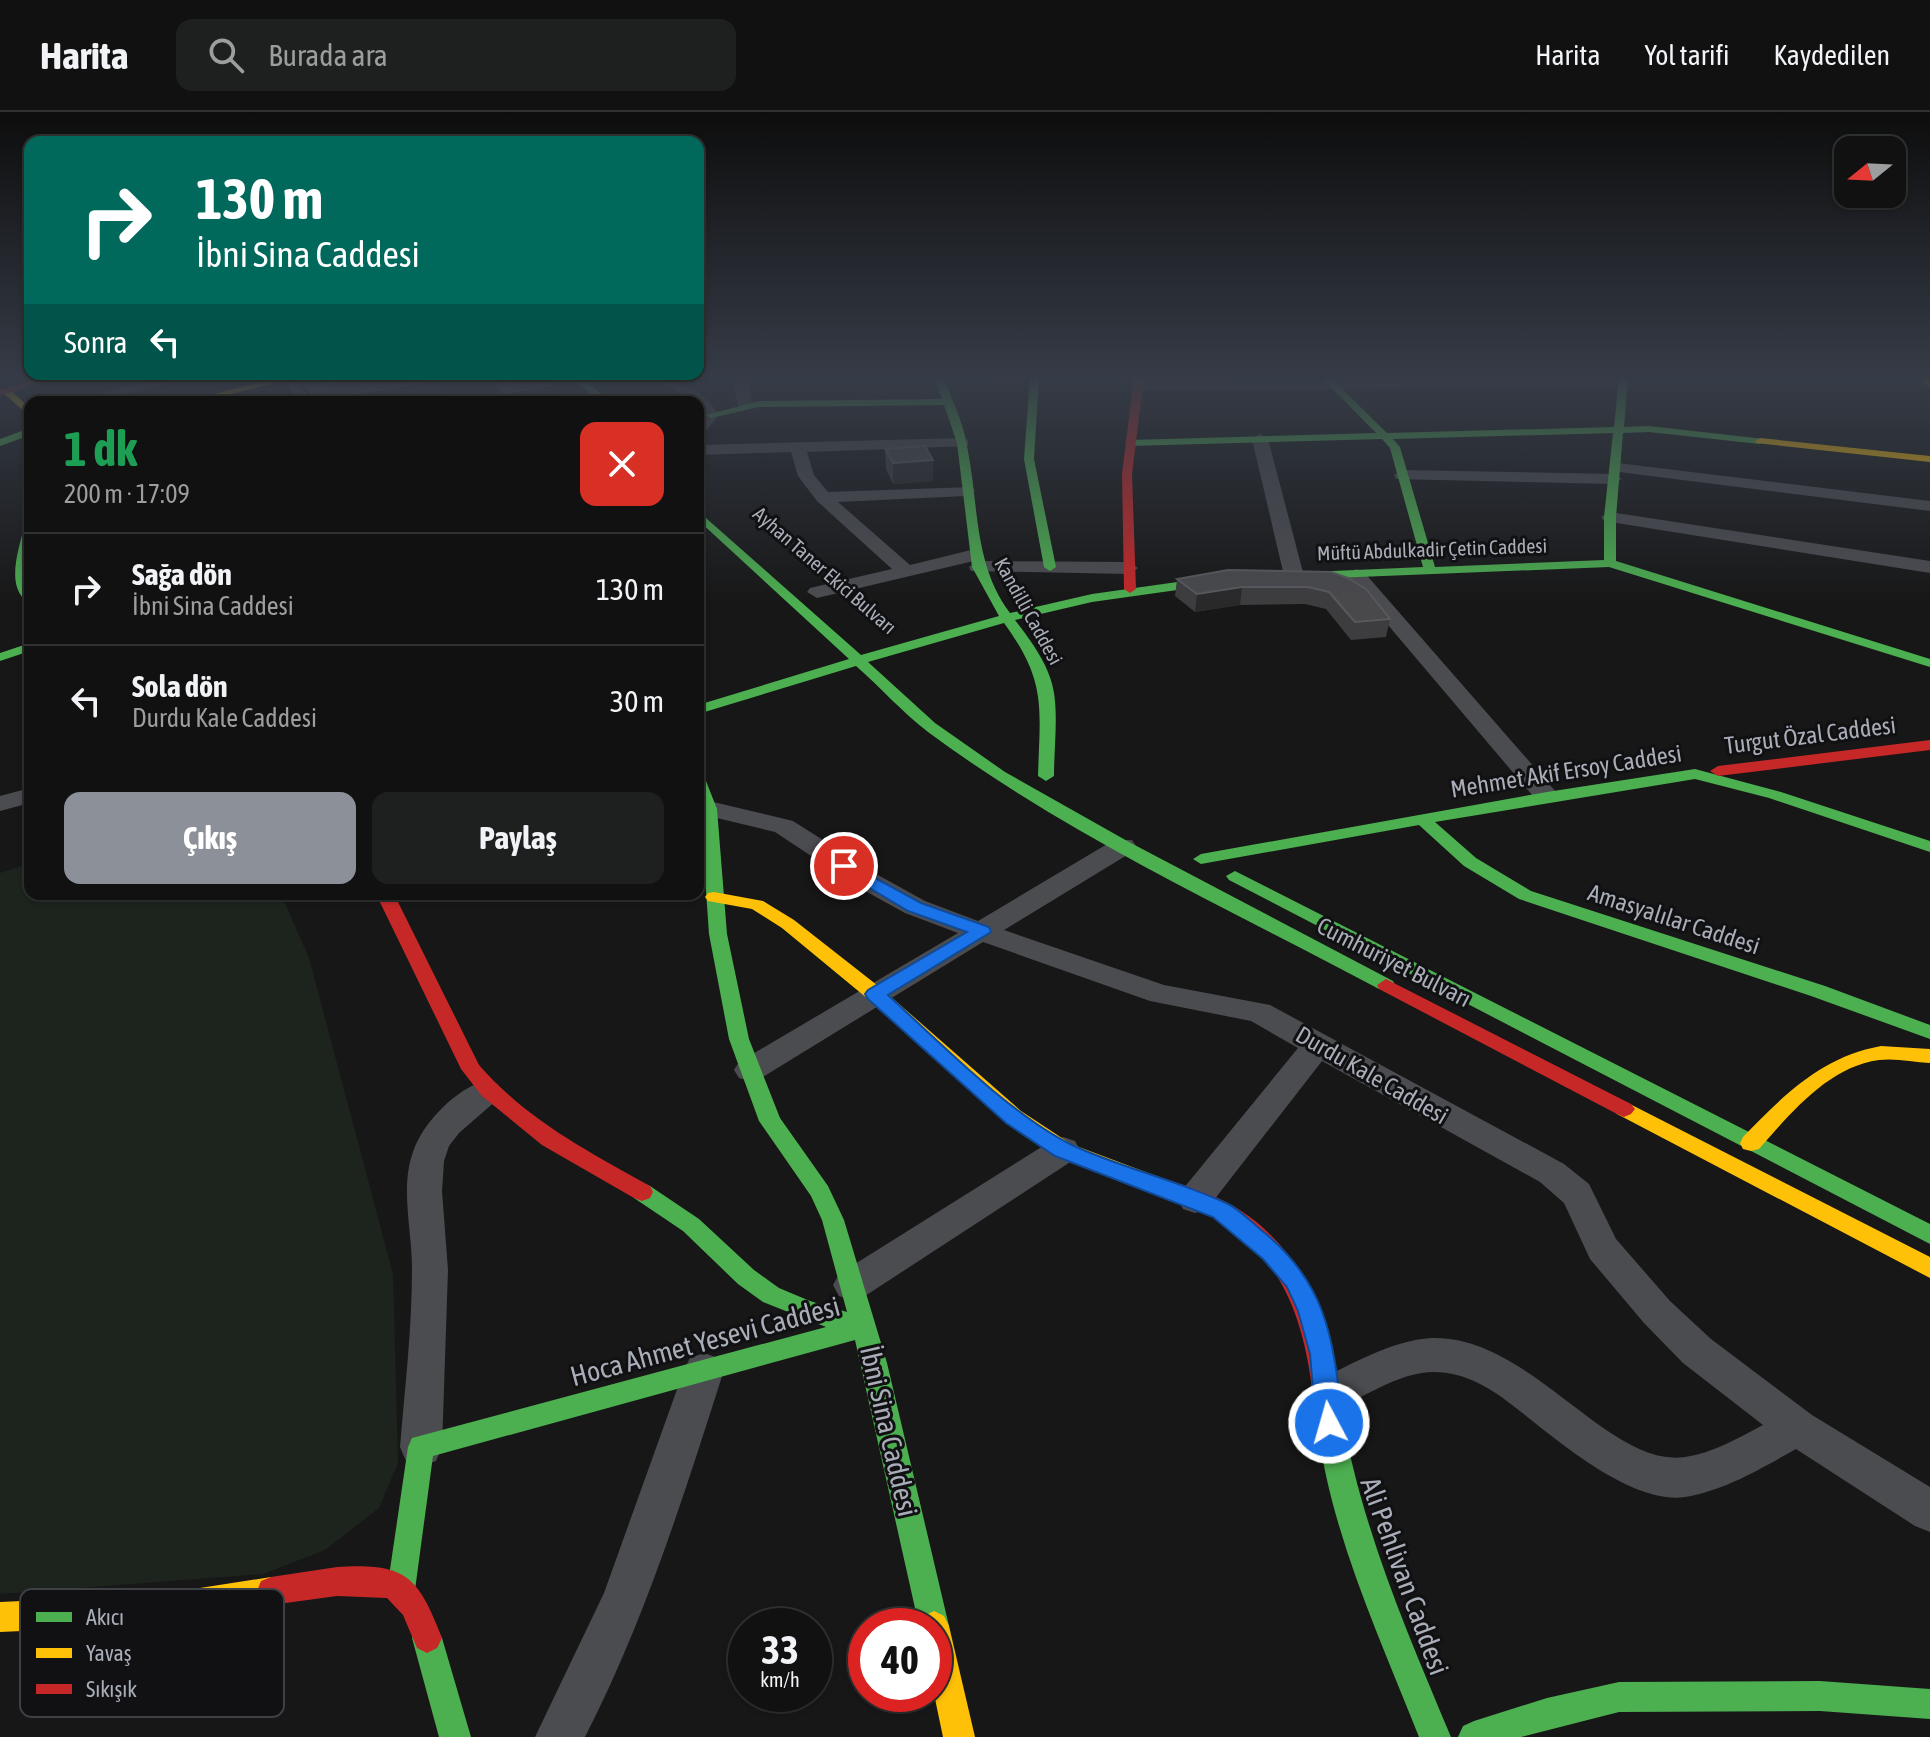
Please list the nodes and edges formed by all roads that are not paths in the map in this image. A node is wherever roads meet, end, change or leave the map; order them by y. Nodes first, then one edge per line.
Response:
1 (799, 453) edge
2 (963, 453) edge
3 (1029, 453) edge
4 (1129, 453) edge
5 (1263, 453) edge
6 (1394, 453) edge
7 (1618, 453) edge
8 (1875, 453) edge
9 (1930, 459) edge
10 (1616, 474) junction
11 (1402, 475) junction
12 (966, 491) junction
13 (823, 497) junction
14 (1930, 506) edge
15 (1610, 517) junction
16 (704, 520) edge
17 (24, 555) edge
18 (976, 561) junction
19 (1610, 563) junction
20 (1050, 567) junction
21 (1930, 567) edge
22 (1129, 568) junction
23 (906, 571) junction
24 (1430, 572) junction
25 (1356, 575) junction
26 (1294, 576) junction
27 (24, 584) edge
28 (1130, 589) junction
29 (817, 592) dead end
30 (1008, 619) junction
31 (863, 633) dead end
32 (24, 649) edge
33 (0, 657) edge
34 (893, 659) junction
35 (859, 662) junction
36 (1930, 663) edge
37 (704, 708) edge
38 (1930, 745) edge
39 (1023, 761) dead end
40 (1695, 774) junction
41 (704, 795) edge
42 (24, 797) edge
43 (1547, 797) junction
44 (0, 804) edge
45 (1422, 819) junction
46 (1123, 846) junction
47 (1930, 847) edge
48 (1195, 855) joint
49 (705, 896) edge
50 (388, 900) edge
51 (982, 932) junction
52 (875, 994) junction
53 (1930, 1032) edge
54 (1318, 1045) junction
55 (1930, 1056) edge
56 (750, 1070) junction
57 (486, 1092) junction
58 (1751, 1143) junction
59 (1063, 1150) junction
60 (1195, 1199) junction
61 (1930, 1235) edge
62 (1930, 1268) edge
63 (852, 1285) junction
64 (864, 1327) junction
65 (704, 1370) junction
66 (1327, 1395) junction
67 (1798, 1428) junction
68 (421, 1447) junction
69 (1930, 1511) edge
70 (401, 1590) junction
71 (284, 1591) edge
72 (930, 1608) edge
73 (1930, 1704) edge
74 (952, 1706) edge
75 (455, 1737) edge
76 (559, 1737) edge
77 (959, 1737) edge
78 (1435, 1737) edge
79 (1474, 1737) edge

1 - 13 street
2 - 12 main road, Kandilli Caddesi
3 - 20 main road
4 - 22 main road
5 - 26 street
6 - 11 main road
7 - 10 main road
8 - 9 main road
10 - 11 street
10 - 14 street
10 - 15 main road
11 - 24 main road
12 - 13 street
12 - 18 main road, Kandilli Caddesi
13 - 23 street
15 - 19 main road
15 - 21 street
16 - 35 main road, Ayhan Taner Ekici Bulvarı
17 - 27 main road
18 - 20 street
18 - 23 street
18 - 30 main road, Kandilli Caddesi
19 - 24 main road, Müftü Abdulkadir Çetin Caddesi
19 - 36 main road, Müftü Abdulkadir Çetin Caddesi
20 - 22 street
22 - 28 main road
23 - 29 street
24 - 25 main road, Müftü Abdulkadir Çetin Caddesi
25 - 26 main road, Müftü Abdulkadir Çetin Caddesi
25 - 43 street
26 - 28 main road, Müftü Abdulkadir Çetin Caddesi
28 - 30 main road, Müftü Abdulkadir Çetin Caddesi
30 - 34 main road, Müftü Abdulkadir Çetin Caddesi
30 - 39 main road, Kandilli Caddesi
31 - 34 main road, Ayhan Taner Ekici Bulvarı
32 - 33 main road
34 - 35 main road, Müftü Abdulkadir Çetin Caddesi
35 - 37 main road, Müftü Abdulkadir Çetin Caddesi
35 - 46 main road, Cumhuriyet Bulvarı
38 - 40 main road, Turgut Özal Caddesi
40 - 43 main road, Mehmet Akif Ersoy Caddesi
40 - 47 main road, Mehmet Akif Ersoy Caddesi
41 - 49 main road, İbni Sina Caddesi
41 - 51 street, Durdu Kale Caddesi
42 - 44 street
43 - 45 main road, Mehmet Akif Ersoy Caddesi
45 - 48 main road, Mehmet Akif Ersoy Caddesi
45 - 53 main road, Amasyalılar Caddesi
46 - 51 street
46 - 62 main road, Cumhuriyet Bulvarı
48 - 58 main road, Cumhuriyet Bulvarı
49 - 52 main road, Ali Pehlivan Caddesi
49 - 56 main road, İbni Sina Caddesi
50 - 57 main road, Hoca Ahmet Yesevi Caddesi
51 - 52 street
51 - 54 street, Durdu Kale Caddesi
52 - 56 street
52 - 59 main road, Ali Pehlivan Caddesi
54 - 60 street
54 - 67 street, Durdu Kale Caddesi
55 - 58 main road
56 - 63 main road, İbni Sina Caddesi
57 - 64 main road, Hoca Ahmet Yesevi Caddesi
57 - 68 street
58 - 61 main road, Cumhuriyet Bulvarı
59 - 60 main road, Ali Pehlivan Caddesi
59 - 63 street
60 - 66 main road, Ali Pehlivan Caddesi
63 - 64 main road, İbni Sina Caddesi
64 - 65 main road, Hoca Ahmet Yesevi Caddesi
64 - 72 main road, İbni Sina Caddesi
65 - 68 main road, Hoca Ahmet Yesevi Caddesi
65 - 76 street
66 - 67 street
66 - 78 main road, Ali Pehlivan Caddesi
67 - 69 street, Durdu Kale Caddesi
68 - 70 main road
70 - 71 main road
70 - 75 main road
73 - 79 main road
74 - 77 main road, İbni Sina Caddesi

